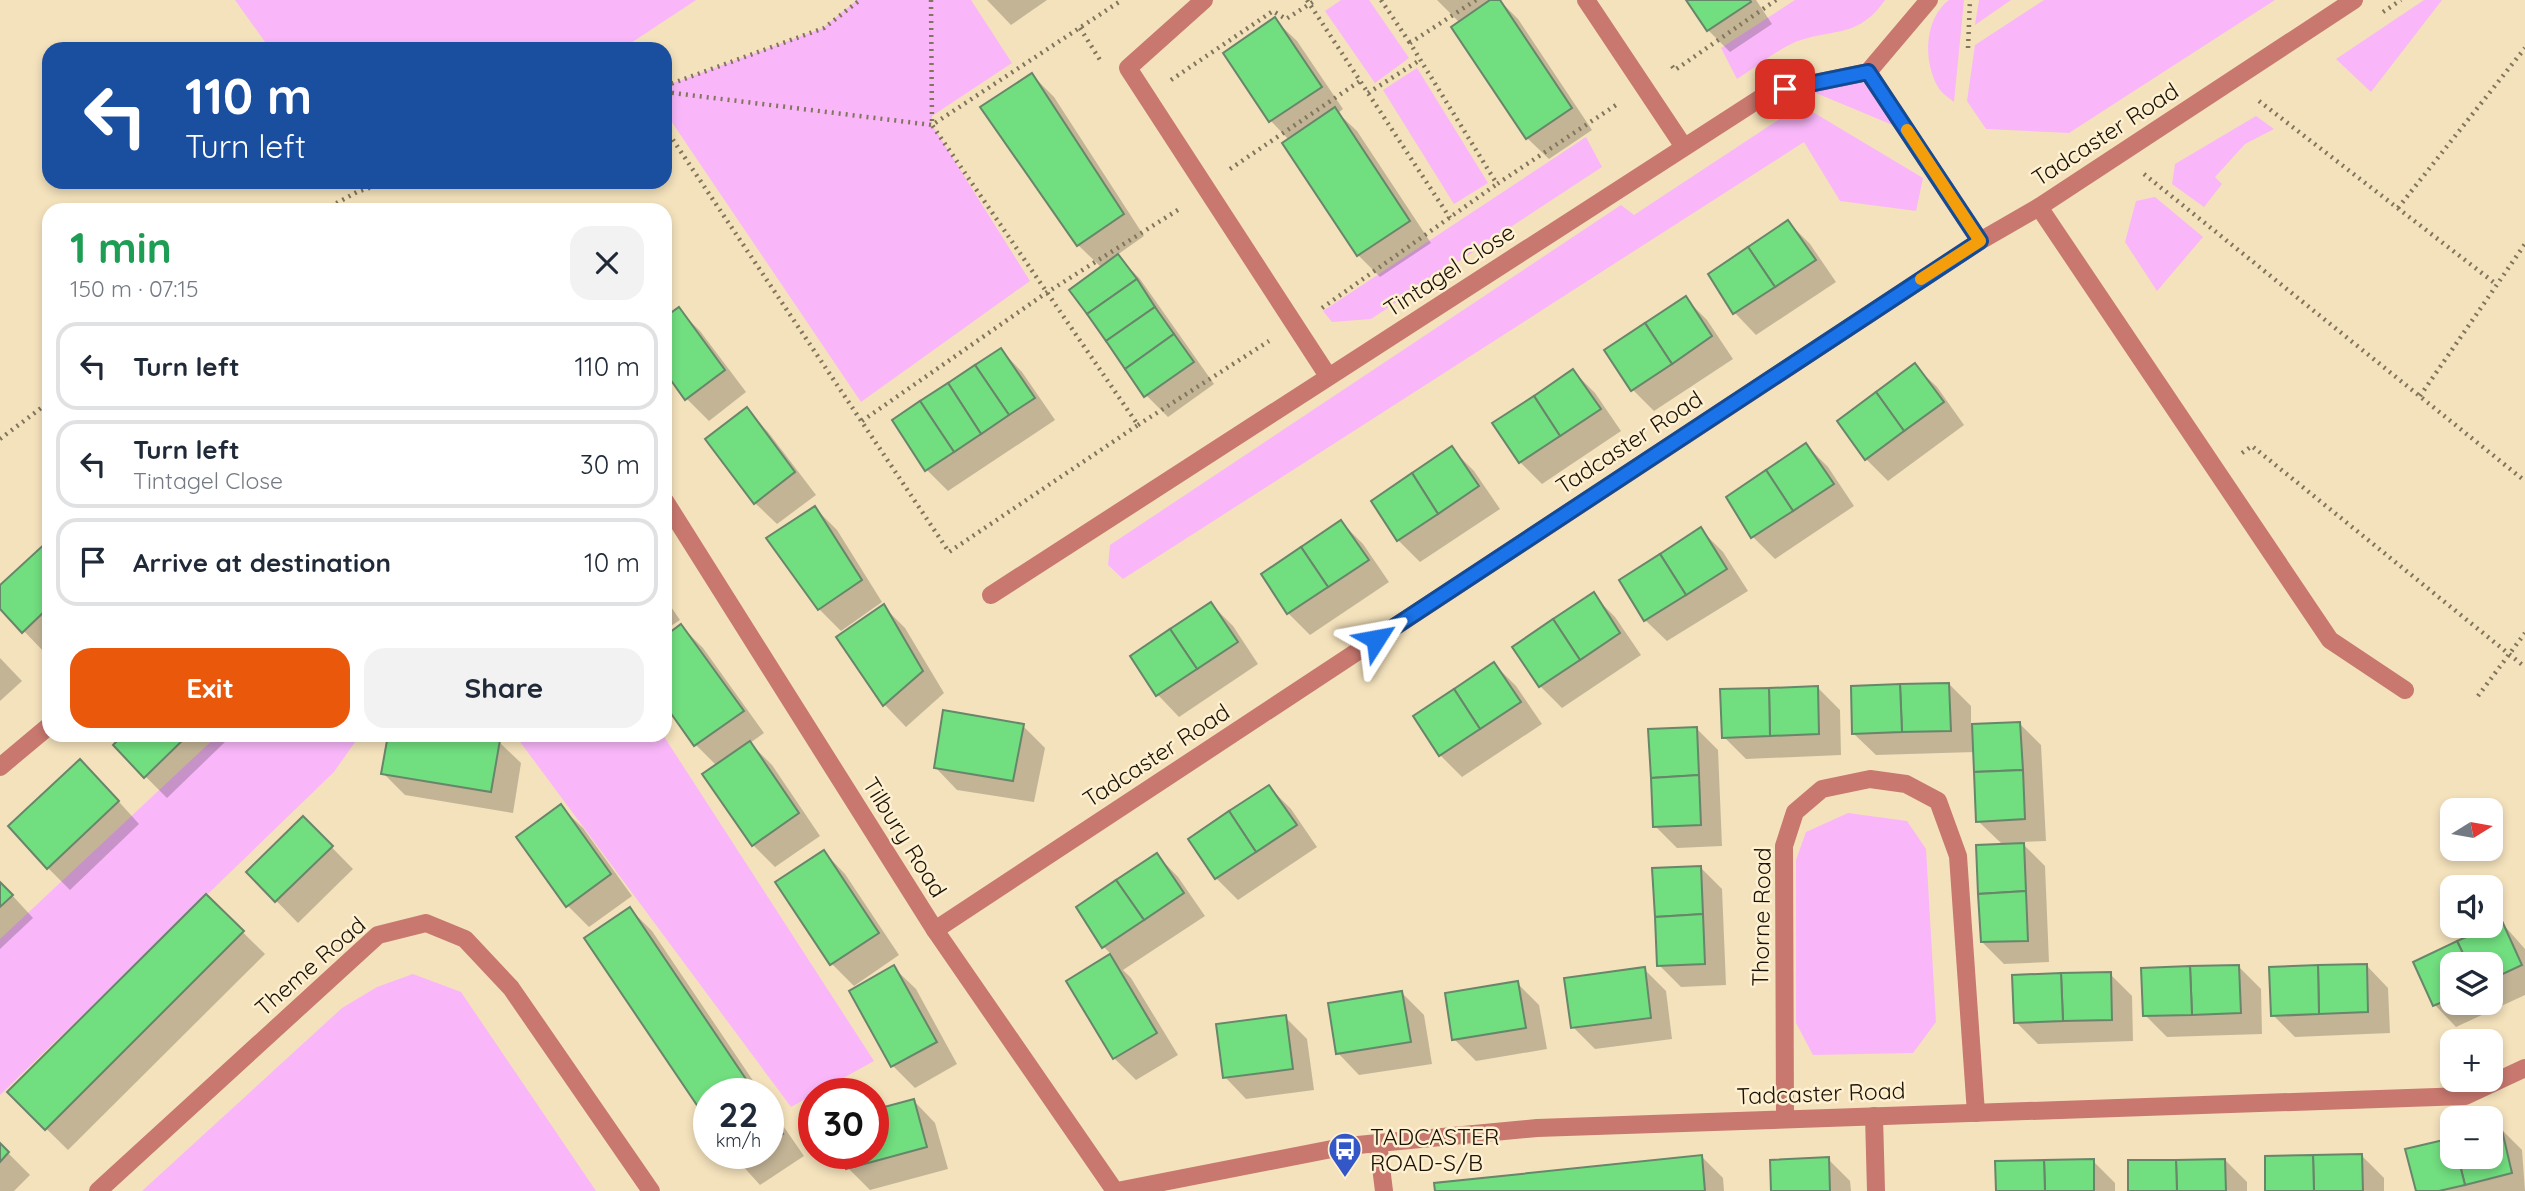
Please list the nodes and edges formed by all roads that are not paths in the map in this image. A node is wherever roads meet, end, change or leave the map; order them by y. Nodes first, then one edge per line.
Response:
1 (1204, 0) edge
2 (1586, 0) edge
3 (1929, 0) edge
4 (2354, 0) edge
5 (1868, 72) junction
6 (1684, 147) junction
7 (2039, 207) junction
8 (1980, 241) junction
9 (1328, 376) junction
10 (672, 512) edge
11 (991, 595) dead end
12 (2405, 690) dead end
13 (42, 732) edge
14 (0, 767) edge
15 (934, 930) junction
16 (2525, 1068) edge
17 (1976, 1112) junction
18 (1874, 1116) junction
19 (1785, 1119) junction
20 (1378, 1143) junction
21 (98, 1191) edge
22 (651, 1191) edge
23 (1116, 1191) edge
24 (1384, 1191) edge
25 (1876, 1191) edge

1 - 9 street
2 - 6 street
3 - 5 street
4 - 7 street, Tadcaster Road
5 - 6 street, Tintagel Close
5 - 8 street
6 - 9 street, Tintagel Close
7 - 8 street, Tadcaster Road
7 - 12 street
8 - 15 street, Tadcaster Road
9 - 11 street, Tintagel Close
10 - 15 street, Tilbury Road
13 - 14 street
15 - 23 street, Tilbury Road
16 - 17 street, Tadcaster Road
17 - 18 street, Tadcaster Road
17 - 19 street, Thorne Road
18 - 19 street, Tadcaster Road
18 - 25 street
19 - 20 street, Tadcaster Road
20 - 23 street, Tadcaster Road
20 - 24 street
21 - 22 street, Theme Road

